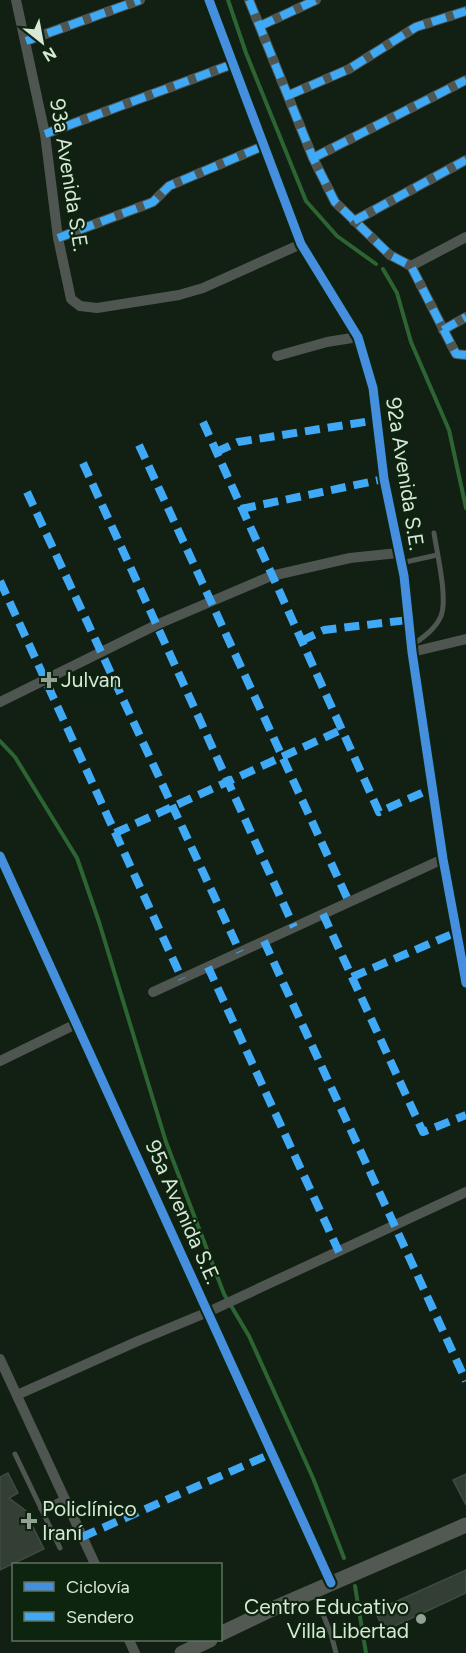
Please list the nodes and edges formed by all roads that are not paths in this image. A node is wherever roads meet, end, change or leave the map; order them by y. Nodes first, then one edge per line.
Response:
1 (16, 0) edge
2 (140, 0) edge
3 (209, 0) edge
4 (249, 0) edge
5 (316, 0) edge
6 (466, 11) edge
7 (260, 26) junction
8 (26, 41) junction
9 (233, 64) junction
10 (466, 80) edge
11 (289, 95) junction
12 (45, 134) junction
13 (263, 146) junction
14 (313, 158) junction
15 (466, 160) edge
16 (354, 221) junction
17 (466, 237) edge
18 (58, 238) junction
19 (301, 244) junction
20 (411, 266) junction
21 (466, 317) edge
22 (442, 330) junction
23 (358, 337) junction
24 (277, 356) dead end
25 (466, 356) edge
26 (434, 533) dead end
27 (437, 555) junction
28 (399, 558) junction
29 (466, 639) edge
30 (412, 649) junction
31 (0, 702) edge
32 (0, 856) edge
33 (443, 859) junction
34 (466, 983) edge
35 (153, 992) dead end
36 (78, 1023) junction
37 (0, 1061) edge
38 (466, 1192) edge
39 (208, 1312) junction
40 (0, 1359) edge
41 (17, 1395) junction
42 (15, 1455) dead end
43 (64, 1498) junction
44 (41, 1509) junction
45 (466, 1525) edge
46 (60, 1548) dead end
47 (95, 1563) edge
48 (331, 1583) junction
49 (313, 1591) junction
50 (222, 1633) edge
51 (208, 1641) edge
52 (182, 1653) edge
53 (336, 1653) edge

1 - 8 street, 93a Avenida S.E.
2 - 8 street
3 - 9 street, 92a Avenida S.E.
4 - 7 street
5 - 7 street
6 - 11 street
7 - 11 street
8 - 12 street, 93a Avenida S.E.
9 - 12 street
9 - 13 street, 92a Avenida S.E.
10 - 14 street
11 - 14 street
12 - 18 street, 93a Avenida S.E.
13 - 18 street
13 - 19 street, 92a Avenida S.E.
14 - 16 street
15 - 16 street
16 - 20 street
17 - 20 street
18 - 19 street, 93a Avenida S.E.
19 - 23 street, 92a Avenida S.E.
20 - 22 street
21 - 22 street
22 - 25 street
23 - 24 street
23 - 28 street, 92a Avenida S.E.
26 - 27 lane
27 - 28 lane
27 - 30 lane
28 - 30 street, 92a Avenida S.E.
28 - 31 street
29 - 30 street
30 - 33 street, 92a Avenida S.E.
32 - 36 street, 95a Avenida S.E.
33 - 34 street, 92a Avenida S.E.
33 - 35 street
36 - 37 street
36 - 39 street, 95a Avenida S.E.
38 - 39 street
39 - 41 street
39 - 48 street, 95a Avenida S.E.
40 - 41 street
41 - 43 street
42 - 44 lane
43 - 44 lane
43 - 47 street
44 - 46 lane
45 - 48 street
48 - 49 street
49 - 50 street
49 - 53 lane
51 - 52 street

